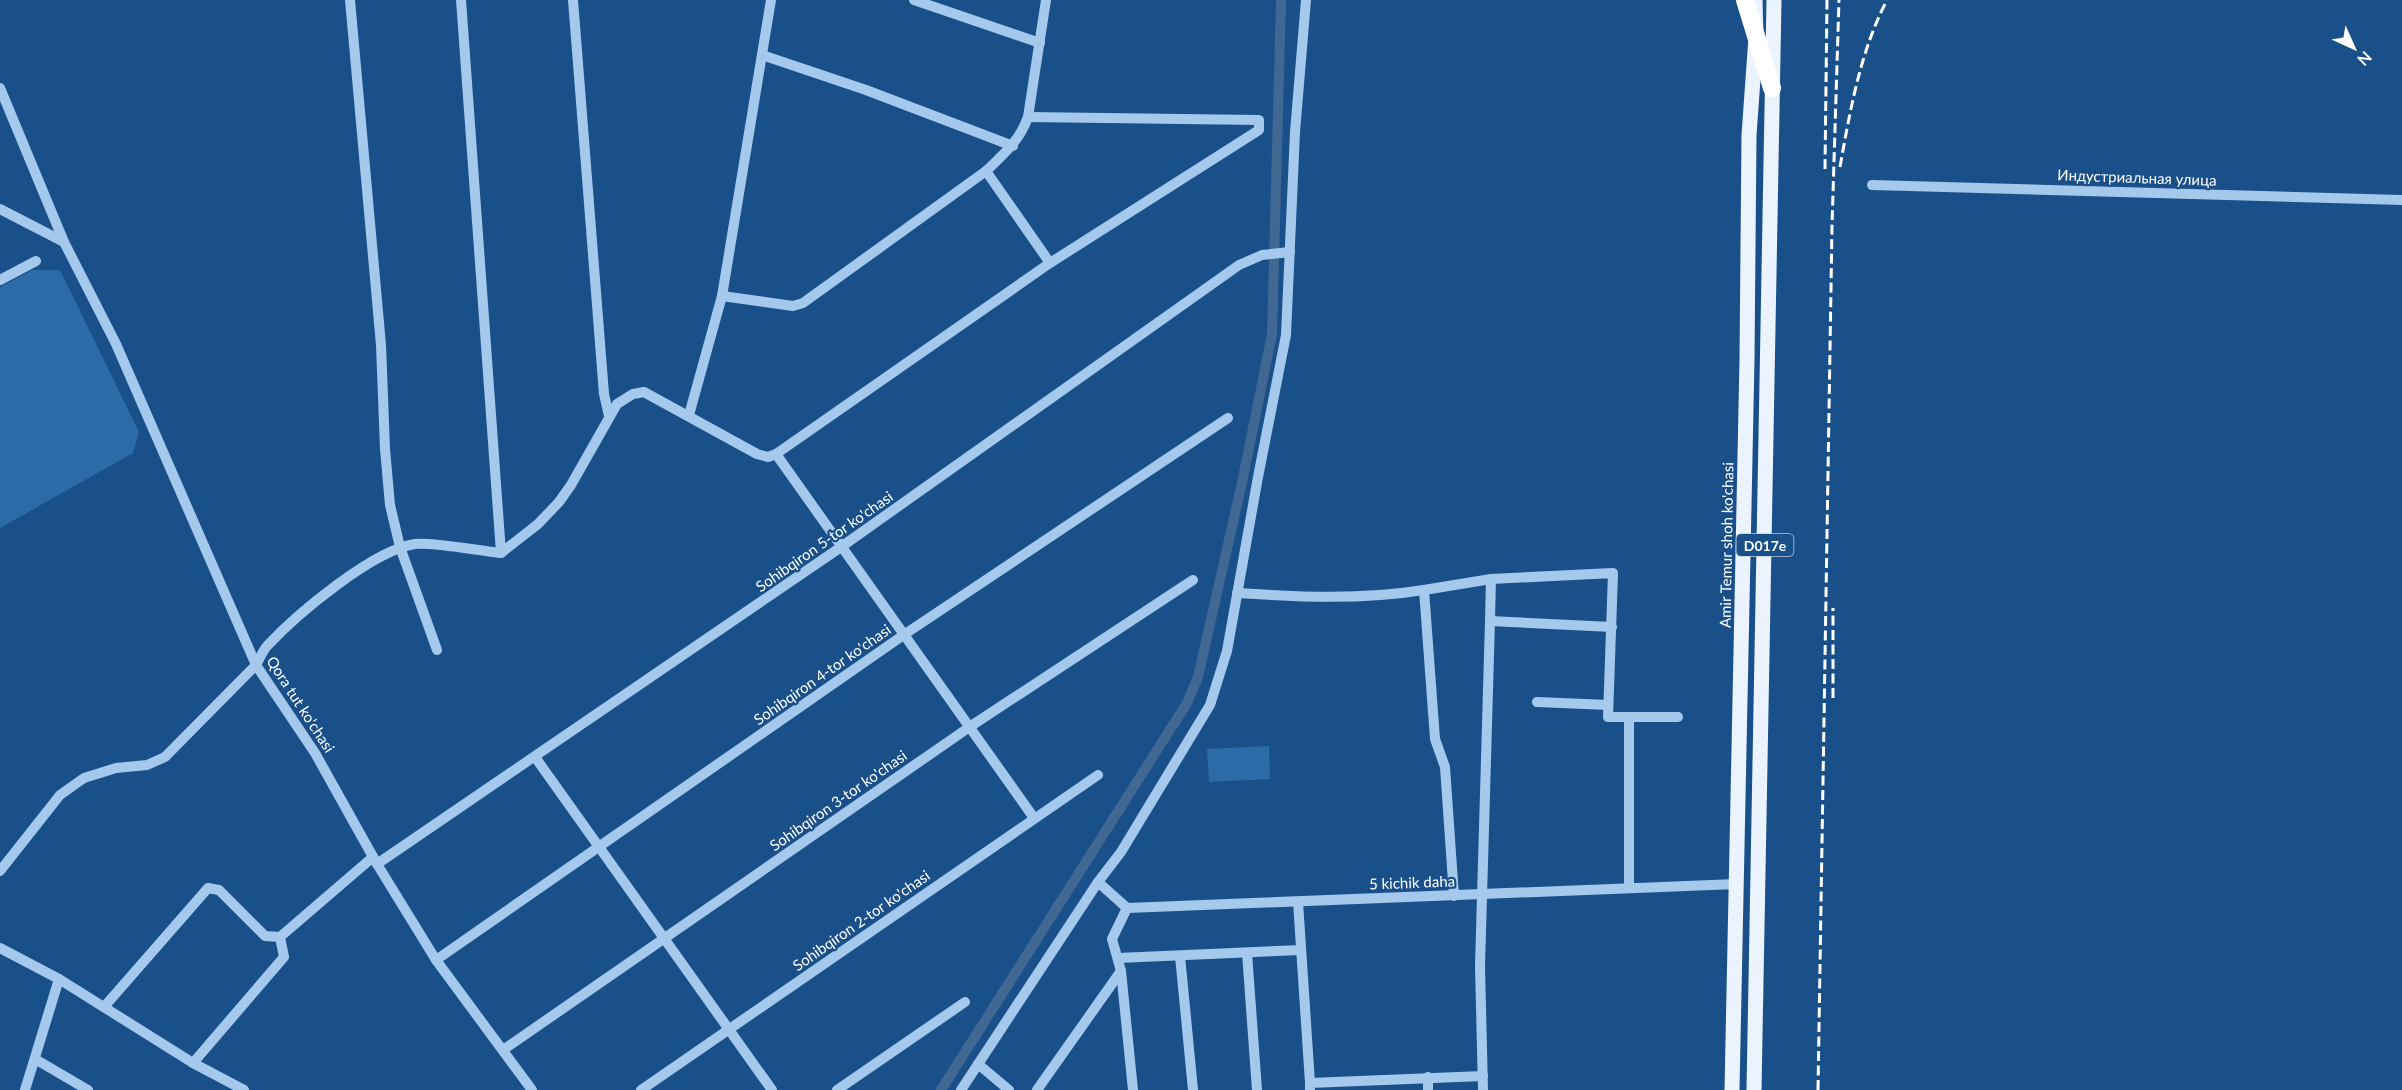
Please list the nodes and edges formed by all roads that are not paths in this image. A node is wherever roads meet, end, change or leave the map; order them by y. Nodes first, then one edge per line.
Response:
1 (350, 0) edge
2 (461, 0) edge
3 (573, 0) edge
4 (771, 0) edge
5 (914, 0) edge
6 (1046, 0) edge
7 (1306, 0) edge
8 (1745, 0) edge
9 (1755, 0) edge
10 (1774, 0) edge
11 (1756, 37) junction
12 (1040, 43) junction
13 (762, 55) junction
14 (1772, 87) junction
15 (0, 88) edge
16 (1028, 117) junction
17 (1012, 146) junction
18 (986, 171) junction
19 (1872, 185) dead end
20 (2402, 200) edge
21 (0, 209) edge
22 (64, 242) junction
23 (1288, 252) junction
24 (36, 261) dead end
25 (1050, 264) junction
26 (0, 280) edge
27 (722, 296) junction
28 (689, 415) junction
29 (609, 416) junction
30 (1228, 418) dead end
31 (776, 454) junction
32 (400, 547) junction
33 (842, 548) junction
34 (501, 553) junction
35 (1491, 579) junction
36 (1193, 580) dead end
37 (1424, 590) junction
38 (1237, 593) junction
39 (1490, 621) junction
40 (1612, 627) junction
41 (906, 634) junction
42 (437, 650) dead end
43 (256, 665) junction
44 (1537, 702) dead end
45 (1608, 705) junction
46 (1629, 717) junction
47 (1678, 717) dead end
48 (970, 726) junction
49 (535, 757) junction
50 (1098, 775) dead end
51 (1034, 818) junction
52 (600, 848) junction
53 (375, 861) junction
54 (0, 872) edge
55 (1098, 882) junction
56 (1737, 884) junction
57 (1629, 888) junction
58 (1483, 895) junction
59 (1454, 896) junction
60 (1298, 902) junction
61 (1127, 908) junction
62 (280, 937) junction
63 (665, 939) junction
64 (0, 948) edge
65 (1301, 950) junction
66 (1247, 953) junction
67 (1180, 956) junction
68 (1118, 958) junction
69 (436, 960) junction
70 (1121, 971) junction
71 (59, 979) junction
72 (965, 1002) dead end
73 (104, 1007) junction
74 (729, 1031) junction
75 (503, 1050) junction
76 (35, 1059) junction
77 (193, 1063) junction
78 (978, 1064) junction
79 (1483, 1076) junction
80 (1428, 1077) junction
81 (1365, 1084) edge
82 (1310, 1086) edge
83 (25, 1090) edge
84 (88, 1090) edge
85 (244, 1090) edge
86 (532, 1090) edge
87 (641, 1090) edge
88 (772, 1090) edge
89 (837, 1090) edge
90 (961, 1090) edge
91 (1009, 1090) edge
92 (1037, 1090) edge
93 (1133, 1090) edge
94 (1193, 1090) edge
95 (1257, 1090) edge
96 (1428, 1090) edge
97 (1483, 1090) edge
98 (1732, 1090) edge
99 (1754, 1090) edge

1 - 32 street
2 - 34 street
3 - 29 street
4 - 13 street
5 - 12 street
6 - 12 street
7 - 23 street
8 - 11 highway
9 - 11 main road, Amir Temur shoh ko'chasi / D017e
10 - 14 main road, D017e
11 - 14 highway
11 - 56 main road, Amir Temur shoh ko'chasi / D017e
12 - 16 street
13 - 17 street
13 - 27 street
14 - 99 main road, D017e
15 - 22 street, Qora tut ko'chasi
16 - 17 street
16 - 25 street
17 - 18 street
18 - 25 street
18 - 27 street
19 - 20 street, Индустриальная улица
21 - 22 street
22 - 43 street, Qora tut ko'chasi
23 - 33 street, Sohibqiron 5-tor ko'chasi
23 - 38 street
24 - 26 street
25 - 31 street
27 - 28 street
28 - 29 street
28 - 31 street
29 - 34 street
30 - 41 street, Sohibqiron 4-tor ko'chasi
31 - 33 street
32 - 34 street
32 - 42 street
32 - 43 street
33 - 41 street
33 - 49 street, Sohibqiron 5-tor ko'chasi
35 - 37 street
35 - 39 street
35 - 40 street
36 - 48 street, Sohibqiron 3-tor ko'chasi
37 - 38 street
37 - 59 street
38 - 55 street
39 - 40 street
39 - 58 street
40 - 45 street
41 - 48 street
41 - 52 street, Sohibqiron 4-tor ko'chasi
43 - 53 street, Qora tut ko'chasi
43 - 54 street
44 - 45 street
45 - 46 street
46 - 47 street
46 - 57 street
48 - 51 street
48 - 63 street, Sohibqiron 3-tor ko'chasi
49 - 52 street
49 - 53 street, Sohibqiron 5-tor ko'chasi
50 - 51 street, Sohibqiron 2-tor ko'chasi
51 - 74 street, Sohibqiron 2-tor ko'chasi
52 - 63 street
52 - 69 street, Sohibqiron 4-tor ko'chasi
53 - 62 street, Sohibqiron 5-tor ko'chasi
53 - 69 street, Qora tut ko'chasi
55 - 61 street
55 - 78 street
56 - 57 street, 5 kichik daha
56 - 98 main road, Amir Temur shoh ko'chasi / D017e
57 - 58 street, 5 kichik daha
58 - 59 street, 5 kichik daha
58 - 79 street
59 - 60 street, 5 kichik daha
60 - 61 street, 5 kichik daha
60 - 65 street
61 - 68 street
62 - 73 street
62 - 77 street
63 - 74 street
63 - 75 street, Sohibqiron 3-tor ko'chasi
64 - 71 street
65 - 66 street
65 - 82 street
66 - 67 street
66 - 95 street
67 - 68 street
67 - 94 street
68 - 70 street
69 - 75 street, Qora tut ko'chasi
70 - 92 street
70 - 93 street
71 - 73 street
71 - 76 street
72 - 89 street
73 - 77 street
74 - 87 street, Sohibqiron 2-tor ko'chasi
74 - 88 street
75 - 86 street, Qora tut ko'chasi
76 - 83 street
76 - 84 street
77 - 85 street
78 - 90 street
78 - 91 street
79 - 80 street
79 - 97 street
80 - 81 street
80 - 96 street
81 - 82 street

